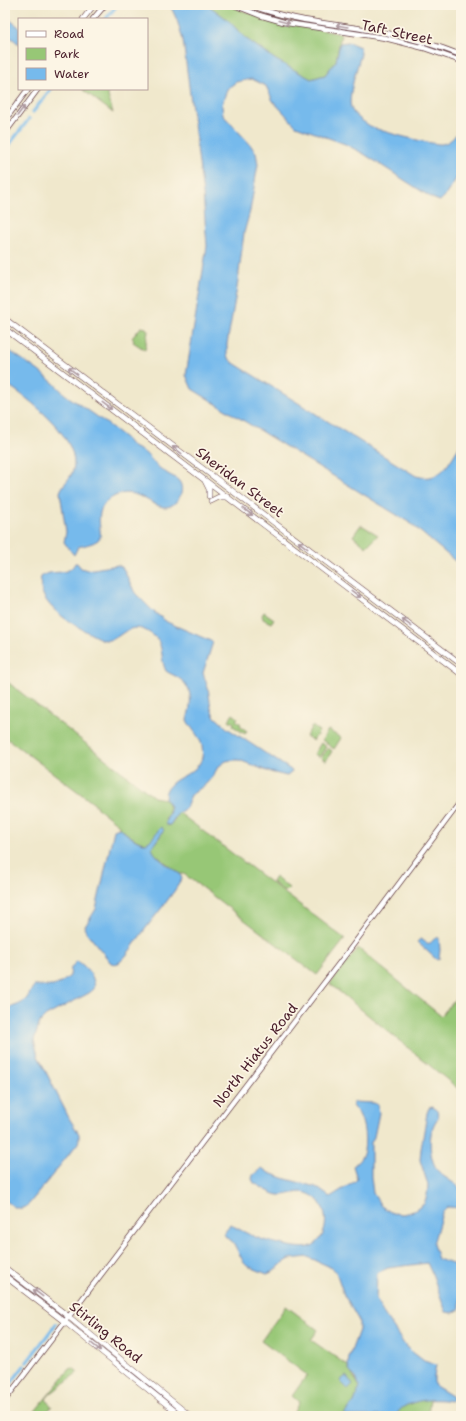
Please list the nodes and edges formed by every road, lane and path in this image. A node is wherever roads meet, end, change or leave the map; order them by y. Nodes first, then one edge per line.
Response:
1 (94, 5) edge
2 (105, 5) edge
3 (234, 5) edge
4 (250, 5) edge
5 (84, 18) edge
6 (94, 18) edge
7 (461, 55) edge
8 (461, 61) edge
9 (27, 90) edge
10 (37, 90) edge
11 (5, 120) edge
12 (5, 133) edge
13 (5, 319) edge
14 (5, 329) edge
15 (204, 479) junction
16 (228, 497) junction
17 (329, 564) junction
18 (325, 570) junction
19 (438, 647) junction
20 (434, 653) junction
21 (461, 664) edge
22 (461, 674) edge
23 (461, 801) edge
24 (5, 1268) edge
25 (5, 1276) edge
26 (69, 1317) junction
27 (65, 1322) junction
28 (5, 1400) edge
29 (181, 1416) edge
30 (190, 1416) edge

1 - 5 street
2 - 6 street
3 -> 8 street, Taft Street
7 -> 4 street, Taft Street
9 - 11 street
12 -> 10 street
17 -> 13 main road, Sheridan Street
14 -> 15 main road, Sheridan Street
15 - 16 main road, Sheridan Street
15 - 16 main road
16 -> 18 main road, Sheridan Street
17 - 18 main road
19 -> 17 main road, Sheridan Street
18 -> 20 main road, Sheridan Street
19 - 20 main road
19 - 21 main road, Sheridan Street
20 - 22 main road, Sheridan Street
23 - 26 street, North Hiatus Road
26 -> 24 main road, Stirling Road
25 - 27 main road, Stirling Road
26 - 27 street, North Hiatus Road
26 - 30 main road, Stirling Road
27 - 28 street, North Hiatus Road
27 -> 29 main road, Stirling Road

